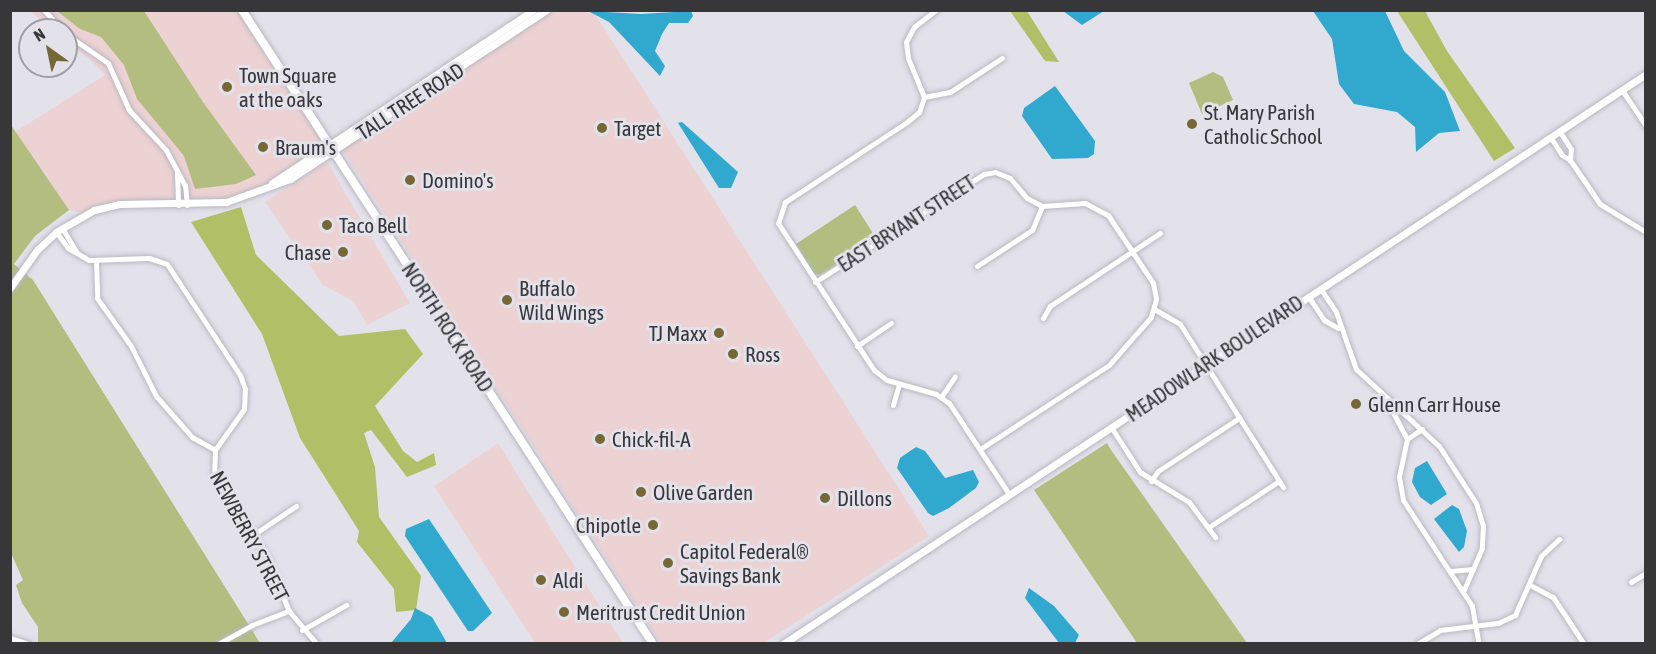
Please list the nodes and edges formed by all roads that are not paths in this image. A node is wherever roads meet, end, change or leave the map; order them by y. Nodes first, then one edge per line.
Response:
1 (242, 10) edge
2 (533, 10) edge
3 (546, 10) edge
4 (936, 10) edge
5 (78, 42) edge
6 (1002, 58) dead end
7 (1646, 74) edge
8 (1622, 90) junction
9 (924, 97) junction
10 (1646, 126) edge
11 (1560, 132) junction
12 (1551, 138) junction
13 (331, 147) junction
14 (1570, 160) junction
15 (1003, 165) dead end
16 (177, 171) junction
17 (1000, 173) junction
18 (178, 205) junction
19 (187, 205) junction
20 (1042, 206) junction
21 (59, 230) junction
22 (1646, 232) edge
23 (1160, 233) dead end
24 (1133, 251) junction
25 (96, 261) junction
26 (977, 266) dead end
27 (815, 282) junction
28 (10, 288) edge
29 (1320, 288) junction
30 (1308, 296) junction
31 (1154, 309) junction
32 (1043, 318) dead end
33 (891, 323) dead end
34 (1338, 328) junction
35 (856, 346) junction
36 (1206, 363) junction
37 (955, 376) dead end
38 (899, 384) junction
39 (942, 397) junction
40 (1387, 401) junction
41 (893, 405) dead end
42 (1239, 418) junction
43 (1110, 427) junction
44 (1422, 429) junction
45 (1407, 439) junction
46 (980, 449) junction
47 (215, 450) junction
48 (1151, 481) junction
49 (1280, 481) junction
50 (1283, 487) dead end
51 (1010, 494) junction
52 (296, 506) dead end
53 (1209, 527) junction
54 (253, 535) junction
55 (1215, 537) dead end
56 (1559, 539) dead end
57 (1473, 569) junction
58 (1450, 571) junction
59 (1646, 573) edge
60 (1631, 582) dead end
61 (1530, 585) junction
62 (1463, 592) junction
63 (346, 605) dead end
64 (289, 611) junction
65 (1476, 626) junction
66 (302, 630) junction
67 (10, 638) edge
68 (29, 644) edge
69 (218, 644) edge
70 (316, 644) edge
71 (653, 644) edge
72 (783, 644) edge
73 (1417, 644) edge
74 (1479, 644) edge
75 (1584, 644) edge

1 - 13 main road, NORTH ROCK ROAD
2 - 13 street, TALL TREE ROAD
3 - 13 street, TALL TREE ROAD
4 - 9 street
5 - 16 street
6 - 9 street
7 - 8 street, MEADOWLARK BOULEVARD
8 - 10 street
8 - 11 street, MEADOWLARK BOULEVARD
9 - 27 street
11 - 12 street, MEADOWLARK BOULEVARD
11 - 14 street
12 - 14 street
12 - 29 street, MEADOWLARK BOULEVARD
13 - 19 street, TALL TREE ROAD
13 - 71 main road, NORTH ROCK ROAD
14 - 22 street
15 - 17 street
16 - 18 street
16 - 19 street
17 - 20 street
17 - 27 street, EAST BRYANT STREET
18 - 19 street, TALL TREE ROAD
18 - 21 street, TALL TREE ROAD
20 - 24 street
20 - 26 street
21 - 25 street, NEWBERRY STREET
21 - 28 street, TALL TREE ROAD
23 - 24 street
24 - 31 street
24 - 32 street
25 - 47 street
25 - 47 street, NEWBERRY STREET
27 - 35 street
29 - 30 street, MEADOWLARK BOULEVARD
29 - 34 street
30 - 34 street
30 - 36 street, MEADOWLARK BOULEVARD
31 - 36 street
31 - 46 street
33 - 35 street
34 - 40 street
35 - 38 street
36 - 42 street
36 - 43 street, MEADOWLARK BOULEVARD
37 - 39 street
38 - 39 street
38 - 41 street
39 - 46 street
40 - 44 street
40 - 45 street
42 - 48 street
42 - 49 street
43 - 48 street
43 - 51 street, MEADOWLARK BOULEVARD
44 - 45 street
44 - 57 street
45 - 58 street
46 - 51 street
47 - 54 street, NEWBERRY STREET
48 - 53 street
49 - 50 street
49 - 53 street
51 - 72 street, MEADOWLARK BOULEVARD
52 - 54 street
53 - 55 street
54 - 64 street, NEWBERRY STREET
56 - 61 street
57 - 58 street
57 - 62 street
58 - 62 street
59 - 60 street
61 - 65 street
61 - 75 street
62 - 65 street
63 - 66 street
64 - 66 street, NEWBERRY STREET
64 - 69 street
65 - 73 street
65 - 74 street
66 - 70 street, NEWBERRY STREET
67 - 68 street

